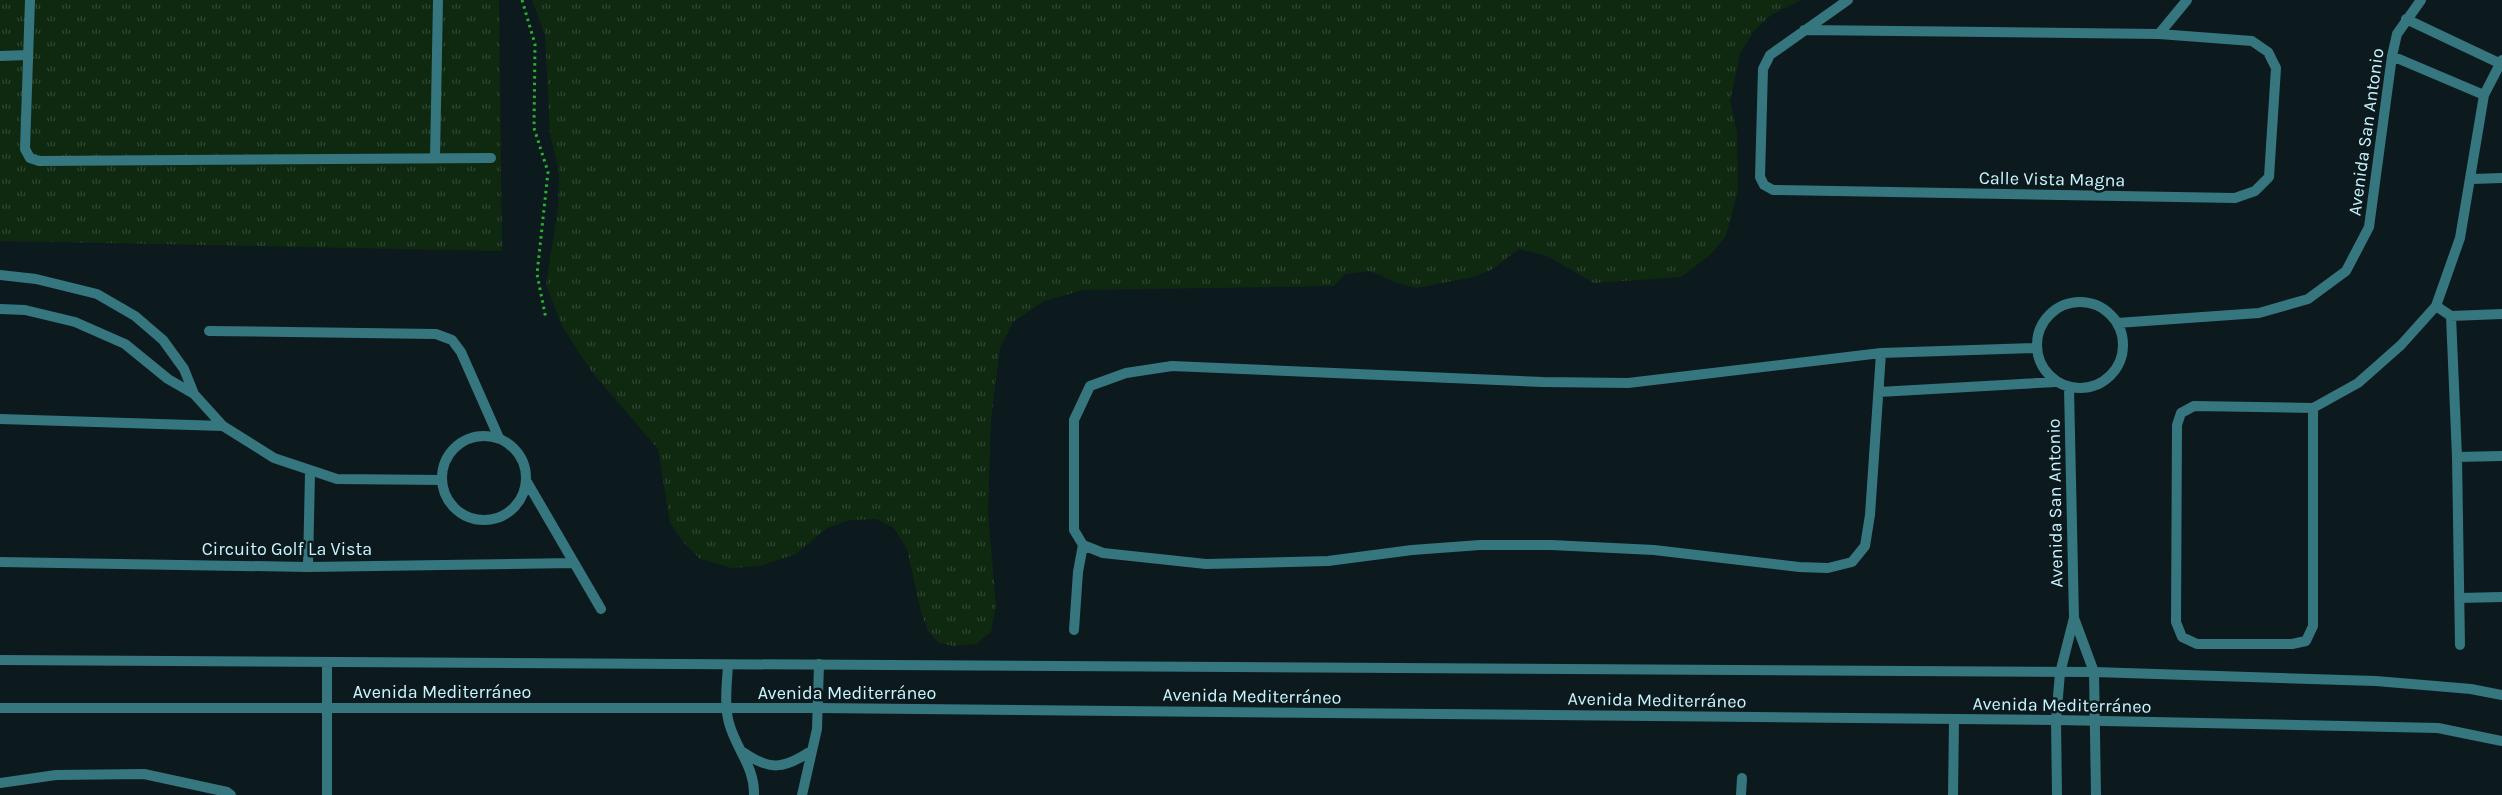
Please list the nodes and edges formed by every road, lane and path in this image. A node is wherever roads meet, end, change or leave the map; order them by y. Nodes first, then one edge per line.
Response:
1 (30, 0) edge
2 (438, 0) edge
3 (522, 0) edge
4 (1848, 0) edge
5 (2187, 0) edge
6 (2421, 0) edge
7 (2406, 19) junction
8 (1804, 30) junction
9 (2159, 34) junction
10 (28, 55) junction
11 (0, 56) edge
12 (2392, 56) junction
13 (2500, 61) edge
14 (2484, 95) junction
15 (435, 158) junction
16 (491, 158) dead end
17 (2502, 178) edge
18 (2472, 179) junction
19 (0, 275) edge
20 (2436, 306) junction
21 (0, 309) edge
22 (2502, 314) edge
23 (2451, 316) junction
24 (546, 320) dead end
25 (2118, 323) junction
26 (210, 331) dead end
27 (2037, 348) junction
28 (1881, 353) junction
29 (2056, 382) junction
30 (2069, 388) junction
31 (1879, 392) junction
32 (194, 394) junction
33 (2313, 408) junction
34 (0, 419) edge
35 (223, 426) junction
36 (499, 438) junction
37 (2502, 456) edge
38 (2457, 457) junction
39 (310, 472) junction
40 (442, 480) junction
41 (527, 482) junction
42 (1083, 545) junction
43 (0, 562) edge
44 (574, 563) junction
45 (308, 567) junction
46 (2502, 597) edge
47 (2459, 598) junction
48 (601, 609) dead end
49 (2074, 618) junction
50 (1074, 630) dead end
51 (2460, 645) dead end
52 (0, 660) edge
53 (327, 662) junction
54 (819, 664) junction
55 (728, 665) junction
56 (2094, 672) junction
57 (2060, 673) junction
58 (2502, 695) edge
59 (0, 708) edge
60 (327, 708) junction
61 (818, 708) junction
62 (727, 710) junction
63 (1954, 720) junction
64 (2056, 720) junction
65 (2094, 721) junction
66 (2502, 741) edge
67 (811, 751) junction
68 (742, 752) junction
69 (1742, 778) dead end
70 (0, 783) edge
71 (231, 795) edge
72 (327, 795) edge
73 (754, 795) edge
74 (802, 795) edge
75 (1741, 795) edge
76 (1953, 795) edge
77 (2057, 795) edge
78 (2096, 795) edge

1 - 10 street
2 - 15 street
3 - 24 path
4 - 8 street, Calle Vista Magna
5 - 9 street
6 - 7 street, Avenida San Antonio
7 - 12 street, Avenida San Antonio
7 - 13 street
8 - 9 street, Calle Vista Magna
8 - 9 street, Calle Vista Magna
10 - 11 street
10 - 15 street
12 - 14 street
12 - 25 street, Avenida San Antonio
13 - 14 street
14 - 18 street
15 - 16 street
17 - 18 street
18 - 20 street
19 - 32 street
20 - 23 street
20 - 33 street
21 - 32 street
22 - 23 street
23 - 38 street
25 - 27 street
25 - 30 street
26 - 36 street
27 - 28 street
27 - 29 street
28 - 31 street
28 - 42 street
29 - 30 street
29 - 31 street
30 - 49 street, Avenida San Antonio
31 - 42 street
32 - 35 street
33 - 33 street
34 - 35 street
35 - 39 street
36 - 40 street
36 - 41 street
37 - 38 street
38 - 47 street
39 - 40 street
39 - 45 street
40 - 41 street
41 - 44 street
42 - 50 street
43 - 45 street, Circuito Golf La Vista
44 - 45 street, Circuito Golf La Vista
44 - 48 street
46 - 47 street
47 - 51 street
49 - 56 street, Avenida San Antonio
49 - 57 street, Avenida San Antonio
52 - 53 street, Avenida Mediterráneo
53 - 55 street, Avenida Mediterráneo
53 - 60 street
54 - 55 street, Avenida Mediterráneo
54 - 57 street, Avenida Mediterráneo
54 - 61 street
55 - 62 street
56 - 57 street, Avenida Mediterráneo
56 - 58 street, Avenida Mediterráneo
56 - 65 street
57 - 64 street, Avenida San Antonio
59 - 60 street, Avenida Mediterráneo
60 - 62 street, Avenida Mediterráneo
60 - 72 street
61 - 62 street, Avenida Mediterráneo
61 - 63 street, Avenida Mediterráneo
61 - 67 street
62 - 68 street
63 - 64 street, Avenida Mediterráneo
63 - 76 street
64 - 65 street, Avenida Mediterráneo
64 - 77 street, Avenida San Antonio
65 - 66 street, Avenida Mediterráneo
65 - 78 street
67 - 68 street
67 - 74 street
68 - 73 street
69 - 75 street
70 - 71 street

